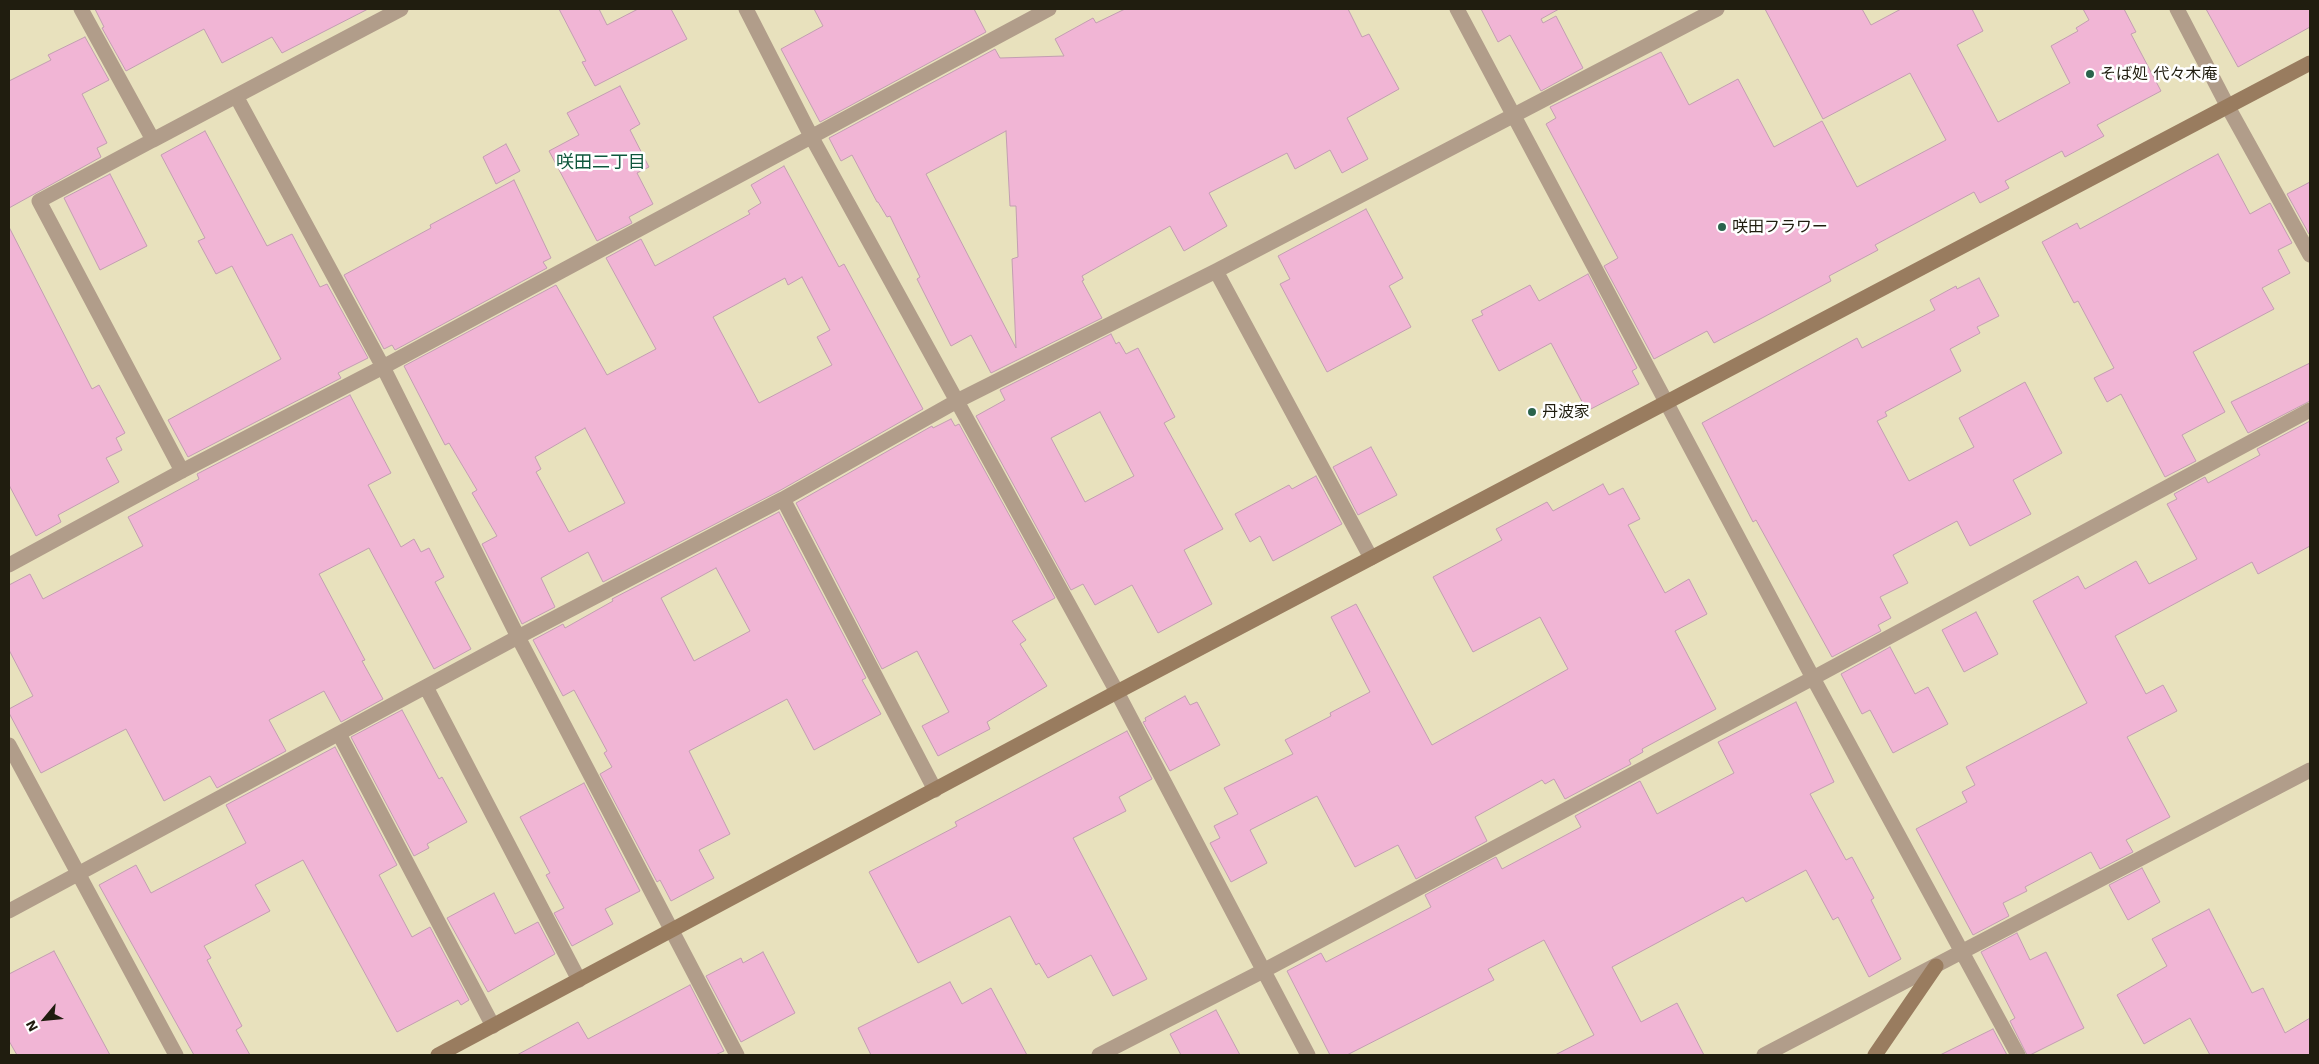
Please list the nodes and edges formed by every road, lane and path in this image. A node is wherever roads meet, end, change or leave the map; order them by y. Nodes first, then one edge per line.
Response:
1 (81, 9) edge
2 (402, 9) edge
3 (746, 9) edge
4 (1049, 9) edge
5 (1457, 9) edge
6 (1717, 9) edge
7 (2177, 9) edge
8 (2310, 63) edge
9 (236, 96) junction
10 (2228, 107) junction
11 (1514, 116) junction
12 (811, 136) junction
13 (153, 140) junction
14 (2310, 255) edge
15 (1216, 271) junction
16 (383, 367) junction
17 (956, 401) junction
18 (1666, 402) junction
19 (2310, 410) edge
20 (182, 470) junction
21 (783, 498) junction
22 (1371, 558) junction
23 (9, 565) edge
24 (518, 637) junction
25 (1813, 678) junction
26 (426, 687) junction
27 (1117, 692) junction
28 (339, 734) junction
29 (9, 745) edge
30 (2310, 770) edge
31 (935, 790) junction
32 (77, 875) junction
33 (9, 911) edge
34 (671, 930) junction
35 (1962, 952) junction
36 (1936, 966) junction
37 (1263, 971) junction
38 (580, 980) junction
39 (493, 1026) junction
40 (176, 1055) edge
41 (438, 1055) edge
42 (737, 1055) edge
43 (1099, 1055) edge
44 (1308, 1055) edge
45 (1764, 1055) edge
46 (1875, 1055) edge
47 (2018, 1055) edge

1 - 13 street
2 - 9 street
3 - 12 street
4 - 12 street
5 - 11 street
6 - 11 street
7 - 10 street
8 - 10 street
9 - 13 street
9 - 16 street
10 - 14 street
10 - 18 street
11 - 15 street
11 - 18 street
12 - 16 street
12 - 17 street
13 - 20 street
15 - 17 street
15 - 22 street
16 - 20 street
16 - 24 street
17 - 21 street
17 - 27 street
18 - 22 street
18 - 25 street
19 - 25 street
20 - 23 street
21 - 24 street
21 - 31 street
22 - 27 street
24 - 26 street
24 - 34 street
25 - 35 street
25 - 37 street
26 - 28 street
26 - 38 street
27 - 31 street
27 - 37 street
28 - 32 street
28 - 39 street
29 - 32 street
30 - 35 street
31 - 34 street
32 - 33 street
32 - 40 street
34 - 38 street
34 - 42 street
35 - 36 street
35 - 47 street
36 - 45 street
36 - 46 street
37 - 43 street
37 - 44 street
38 - 39 street
39 - 41 street

